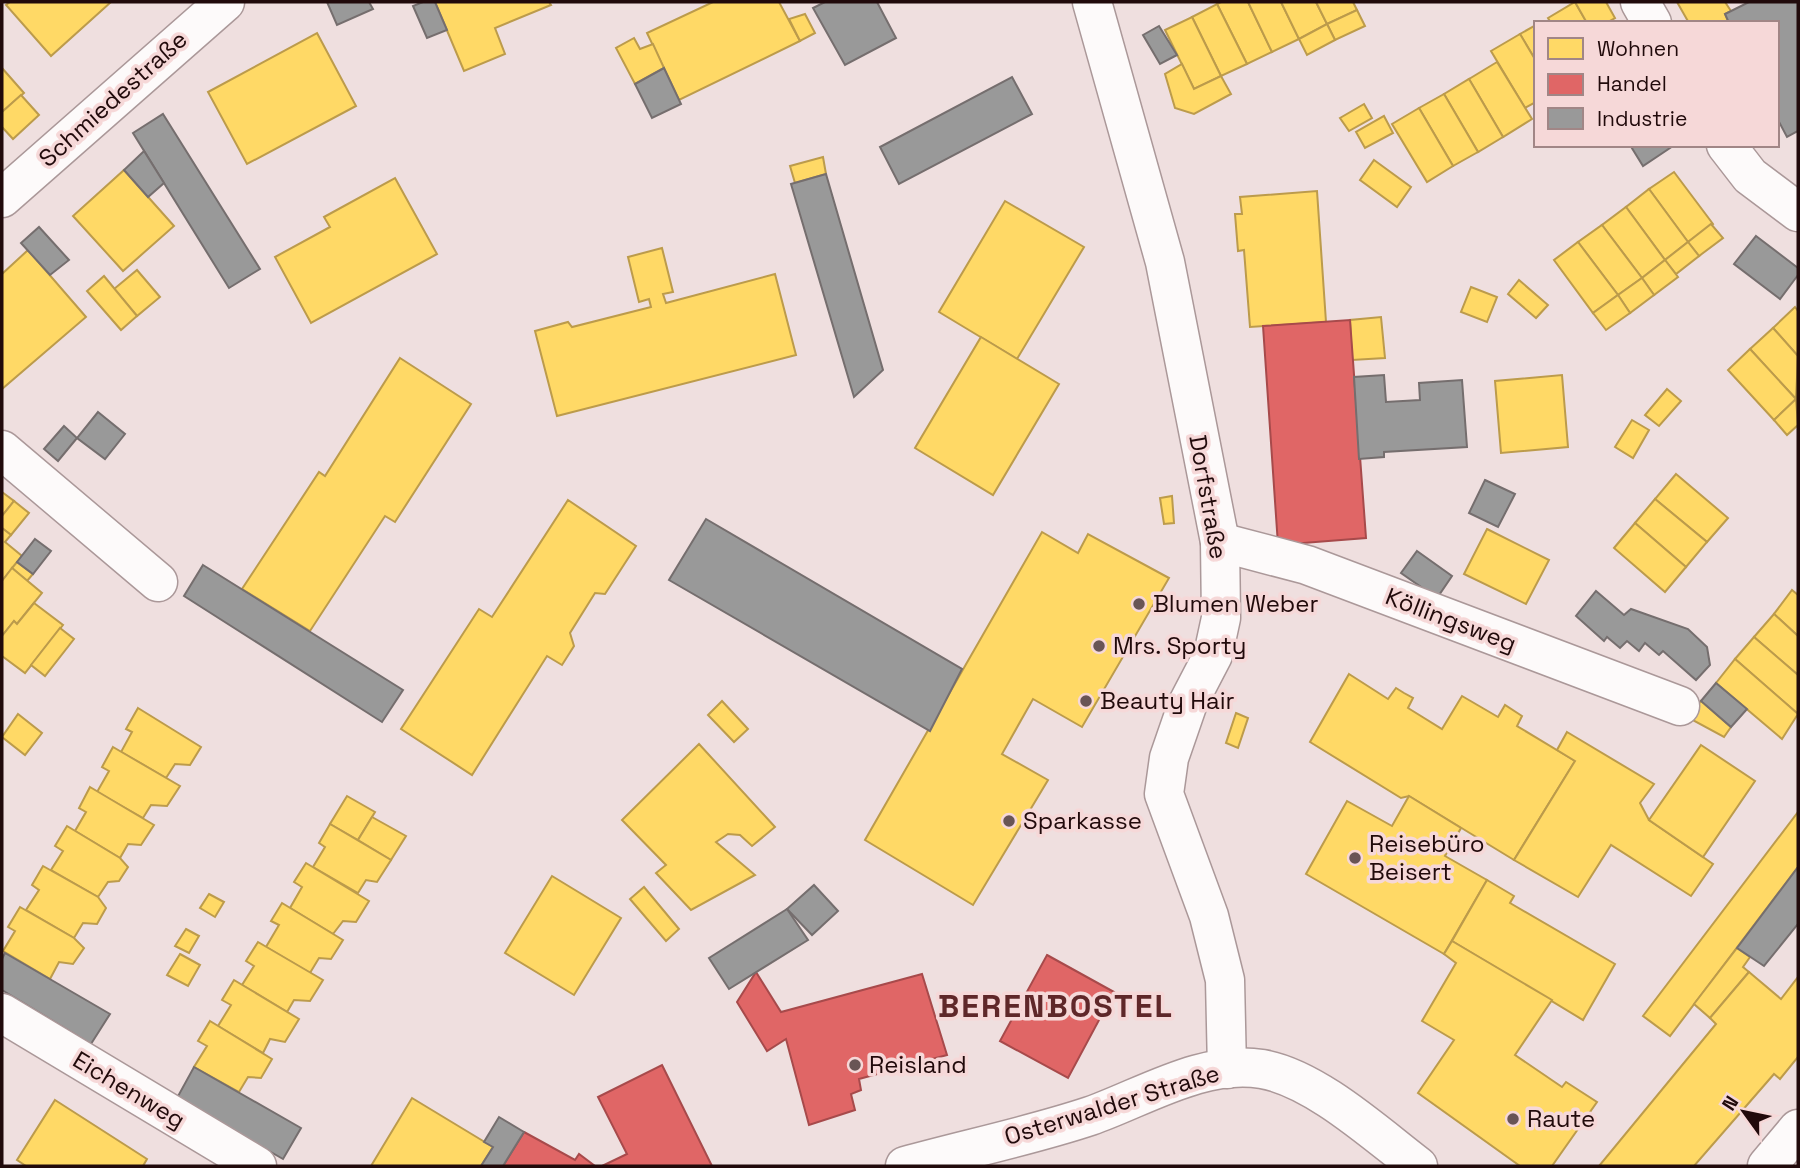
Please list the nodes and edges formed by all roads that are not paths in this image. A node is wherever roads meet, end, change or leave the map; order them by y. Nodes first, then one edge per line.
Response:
1 (225, 2) edge
2 (1092, 2) edge
3 (1640, 2) edge
4 (1651, 21) edge
5 (1727, 147) edge
6 (2, 198) edge
7 (1798, 212) edge
8 (2, 450) edge
9 (1220, 542) junction
10 (158, 582) dead end
11 (1680, 706) dead end
12 (2, 1013) edge
13 (1227, 1069) junction
14 (1798, 1129) edge
15 (257, 1166) edge
16 (905, 1166) edge
17 (1418, 1166) edge
18 (1767, 1166) edge

1 - 6 street, Schmiedestraße
2 - 9 street, Dorfstraße
3 - 4 street
5 - 7 street
8 - 10 street
9 - 11 street, Köllingsweg
9 - 13 street, Dorfstraße
12 - 15 street, Eichenweg
13 - 16 street, Osterwalder Straße
13 - 17 street, Osterwalder Straße
14 - 18 street

